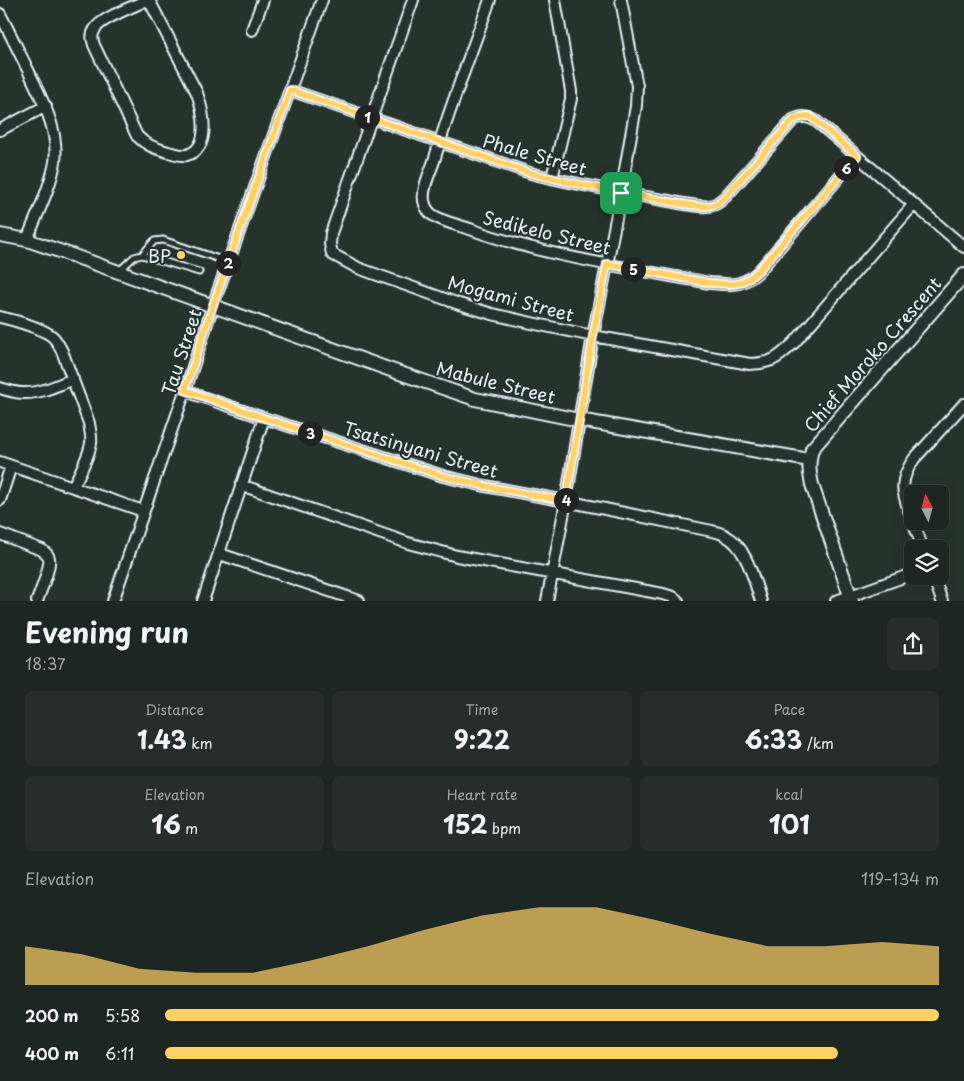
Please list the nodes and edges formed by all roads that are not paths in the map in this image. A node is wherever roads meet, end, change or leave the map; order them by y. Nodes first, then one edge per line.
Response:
1 (148, 0) edge
2 (263, 0) edge
3 (322, 0) edge
4 (413, 0) edge
5 (490, 0) edge
6 (555, 0) edge
7 (621, 0) edge
8 (0, 14) edge
9 (252, 30) dead end
10 (290, 90) junction
11 (46, 106) junction
12 (372, 118) junction
13 (0, 130) edge
14 (439, 141) junction
15 (857, 156) junction
16 (552, 178) junction
17 (621, 193) junction
18 (914, 204) junction
19 (0, 235) edge
20 (27, 240) junction
21 (964, 247) edge
22 (142, 255) junction
23 (228, 262) junction
24 (607, 264) junction
25 (118, 272) junction
26 (199, 272) dead end
27 (964, 275) edge
28 (213, 305) junction
29 (0, 317) edge
30 (593, 336) junction
31 (72, 379) junction
32 (0, 388) edge
33 (185, 390) junction
34 (964, 404) edge
35 (264, 418) junction
36 (579, 420) junction
37 (809, 460) junction
38 (0, 462) edge
39 (11, 466) junction
40 (241, 485) junction
41 (73, 487) junction
42 (904, 492) edge
43 (0, 500) edge
44 (566, 501) junction
45 (143, 511) junction
46 (0, 534) edge
47 (220, 554) junction
48 (552, 573) junction
49 (904, 577) edge
50 (936, 585) edge
51 (851, 598) edge
52 (37, 601) edge
53 (113, 601) edge
54 (204, 601) edge
55 (359, 601) edge
56 (547, 601) edge
57 (678, 601) edge
58 (761, 601) edge
59 (836, 601) edge
60 (942, 601) edge

1 - 1 street
2 - 9 street
3 - 10 street, Tau Street
4 - 12 street, Mogami Street
5 - 14 street, Sedikelo Street
6 - 16 street
7 - 17 street
8 - 11 street
10 - 12 street, Phale Street
10 - 23 street, Tau Street
11 - 13 street
11 - 20 street
12 - 14 street, Phale Street
12 - 30 street, Mogami Street
14 - 16 street, Phale Street
14 - 24 street, Sedikelo Street
15 - 17 street, Phale Street
15 - 18 street, Phale Street
15 - 24 street, Sedikelo Street
16 - 17 street, Phale Street
17 - 24 street
18 - 21 street, Phale Street
18 - 30 street, Mogami Street
19 - 20 street, Mabule Street
20 - 25 street, Mabule Street
22 - 23 lane
22 - 25 lane
22 - 26 lane
23 - 28 street, Tau Street
24 - 30 street
25 - 28 street, Mabule Street
27 - 37 street, Chief Moroko Crescent
28 - 33 street, Tau Street
28 - 36 street, Mabule Street
29 - 31 street
30 - 36 street
31 - 32 street
31 - 41 street
33 - 35 street, Tsatsinyani Street
33 - 45 street, Tau Street
34 - 42 street
35 - 40 street
35 - 44 street, Tsatsinyani Street
36 - 37 street, Mabule Street
36 - 44 street
37 - 51 street, Chief Moroko Crescent
38 - 39 street
39 - 41 street
39 - 43 street
40 - 47 street
40 - 48 street
41 - 45 street
44 - 48 street
44 - 58 street, Tsatsinyani Street
45 - 53 street, Tau Street
46 - 52 street
47 - 54 street
47 - 55 street
48 - 56 street
48 - 57 street
49 - 51 street
50 - 60 street
51 - 59 street

